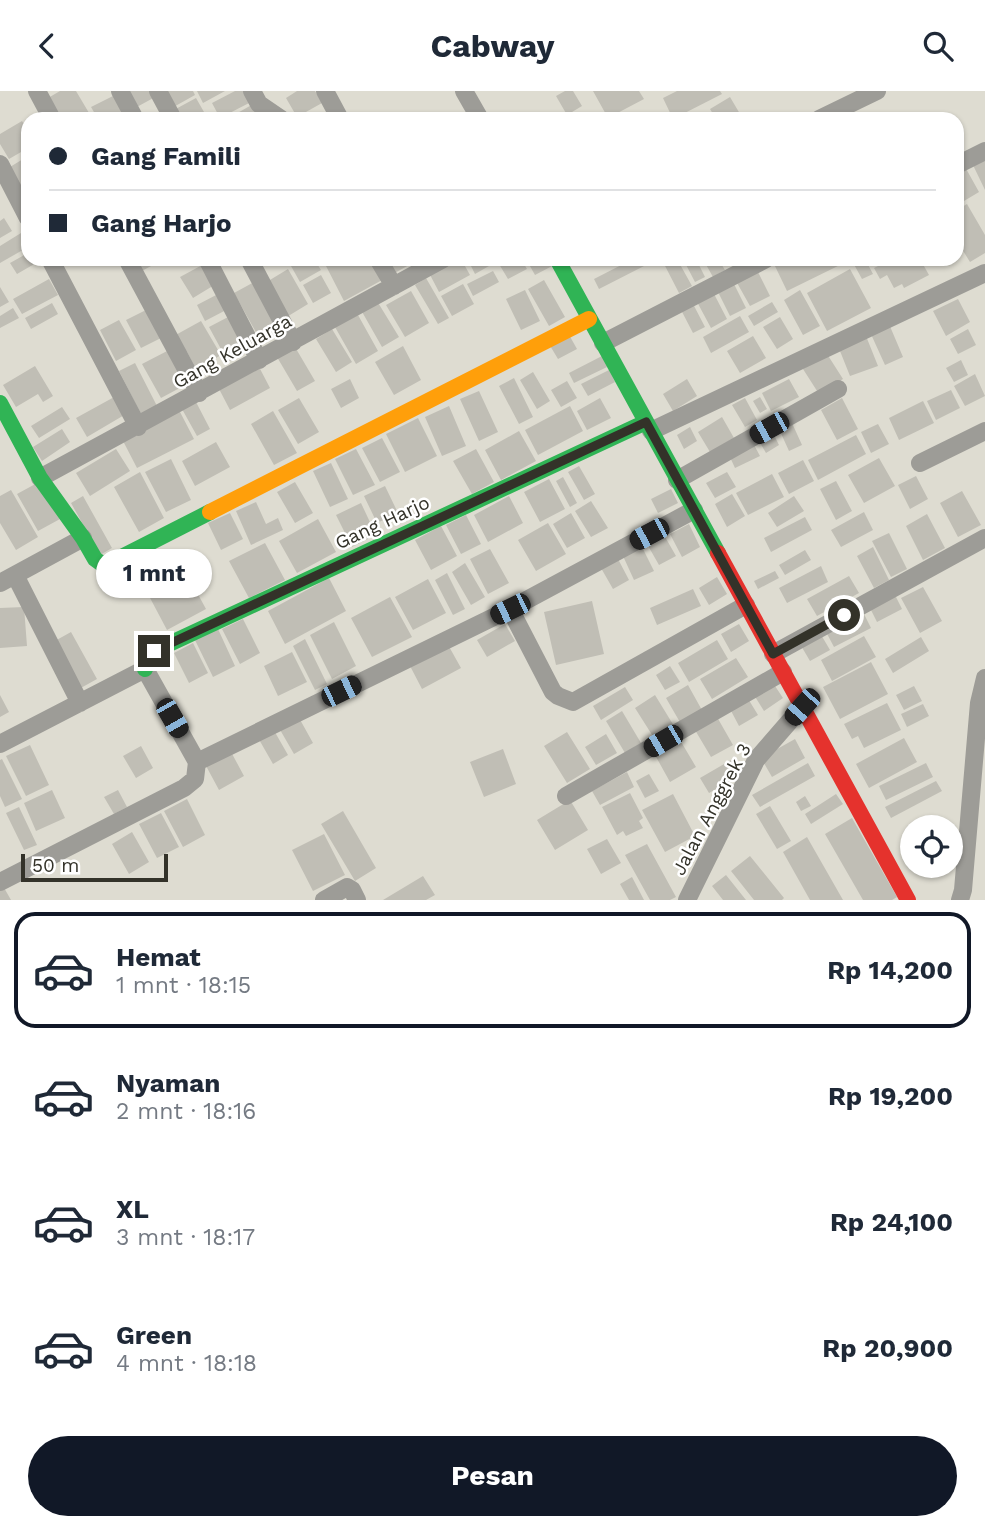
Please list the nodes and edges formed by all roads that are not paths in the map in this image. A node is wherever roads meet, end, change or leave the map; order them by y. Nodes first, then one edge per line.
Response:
1 (37, 91) edge
2 (120, 91) edge
3 (158, 91) edge
4 (252, 91) edge
5 (325, 91) edge
6 (464, 91) edge
7 (877, 91) edge
8 (48, 112) edge
9 (131, 112) edge
10 (169, 112) edge
11 (271, 112) edge
12 (337, 112) edge
13 (476, 112) edge
14 (834, 112) edge
15 (985, 151) edge
16 (964, 162) edge
17 (0, 164) edge
18 (21, 204) edge
19 (54, 266) edge
20 (131, 266) edge
21 (211, 266) edge
22 (253, 266) edge
23 (382, 266) edge
24 (419, 266) edge
25 (561, 266) edge
26 (752, 266) edge
27 (985, 273) edge
28 (394, 286) junction
29 (589, 319) junction
30 (293, 342) junction
31 (603, 343) junction
32 (259, 360) junction
33 (838, 389) dead end
34 (199, 393) junction
35 (0, 403) edge
36 (138, 427) junction
37 (648, 427) junction
38 (985, 431) edge
39 (919, 463) dead end
40 (40, 478) junction
41 (677, 480) junction
42 (694, 510) junction
43 (83, 538) junction
44 (985, 538) edge
45 (8, 579) edge
46 (746, 605) junction
47 (510, 609) junction
48 (773, 654) junction
49 (145, 669) junction
50 (783, 672) junction
51 (985, 678) edge
52 (80, 703) junction
53 (802, 707) junction
54 (0, 744) edge
55 (197, 762) junction
56 (566, 796) dead end
57 (0, 882) edge
58 (324, 900) edge
59 (357, 900) edge
60 (687, 900) edge
61 (908, 900) edge
62 (960, 900) edge

1 - 8 street
2 - 9 street
3 - 10 street
4 - 11 street
5 - 12 street
6 - 13 street
7 - 14 street
15 - 16 street
17 - 18 street
19 - 36 street
20 - 34 street
21 - 32 street
22 - 30 street
23 - 28 street
24 - 28 street, Gang Keluarga
25 - 29 street
26 - 31 street
27 - 37 street
28 - 30 street, Gang Keluarga
29 - 31 street
29 - 43 street
30 - 32 street, Gang Keluarga
31 - 37 street
32 - 34 street, Gang Keluarga
33 - 41 street
34 - 36 street, Gang Keluarga
35 - 40 street
36 - 40 street, Gang Keluarga
37 - 41 street
37 - 49 street, Gang Harjo
38 - 39 street
40 - 43 street
41 - 42 street
42 - 46 street
42 - 47 street
43 - 45 street
44 - 48 street
45 - 52 street
46 - 47 street
46 - 48 street
47 - 55 street
48 - 50 street
49 - 52 street
49 - 55 street
50 - 53 street
50 - 56 street
51 - 62 street
52 - 54 street
53 - 60 street, Jalan Anggrek 3
53 - 61 street
55 - 57 street
58 - 59 street

